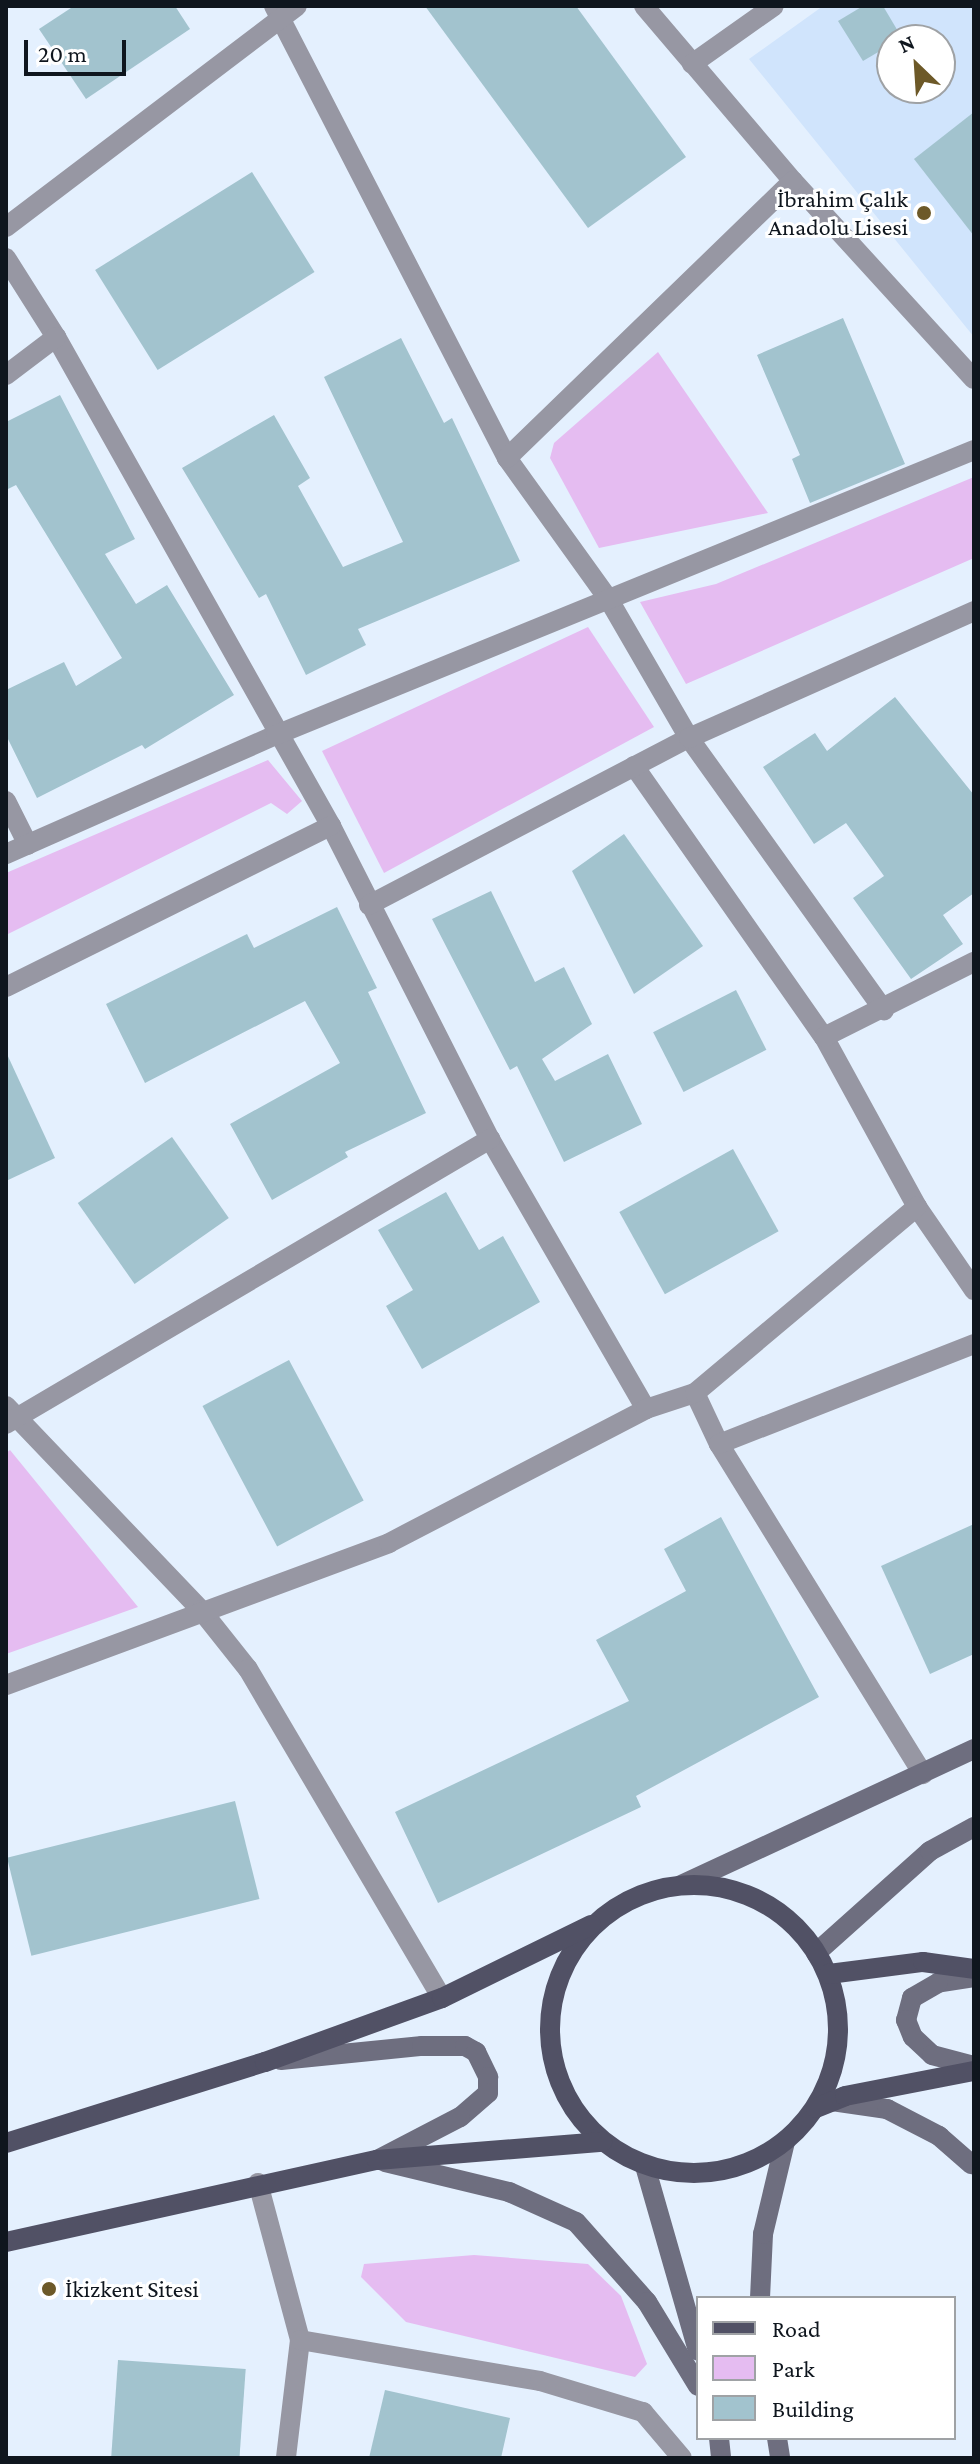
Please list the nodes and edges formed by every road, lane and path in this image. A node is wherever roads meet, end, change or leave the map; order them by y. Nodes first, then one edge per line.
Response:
1 (644, 6) edge
2 (774, 6) edge
3 (285, 10) edge
4 (692, 64) junction
5 (793, 181) junction
6 (6, 227) edge
7 (6, 258) edge
8 (56, 337) junction
9 (6, 375) edge
10 (974, 379) edge
11 (974, 450) edge
12 (507, 458) junction
13 (609, 600) junction
14 (974, 611) edge
15 (276, 735) junction
16 (689, 738) junction
17 (634, 766) junction
18 (6, 801) edge
19 (331, 826) junction
20 (28, 845) junction
21 (6, 854) edge
22 (369, 905) junction
23 (974, 962) edge
24 (6, 987) edge
25 (884, 1010) junction
26 (824, 1037) junction
27 (490, 1139) junction
28 (917, 1207) junction
29 (974, 1290) edge
30 (974, 1344) edge
31 (695, 1393) junction
32 (646, 1409) junction
33 (9, 1416) edge
34 (719, 1444) junction
35 (201, 1610) junction
36 (6, 1685) edge
37 (974, 1749) edge
38 (923, 1774) junction
39 (974, 1827) edge
40 (681, 1885) junction
41 (594, 1924) junction
42 (816, 1953) junction
43 (974, 1969) edge
44 (829, 1974) junction
45 (974, 1977) edge
46 (442, 1998) junction
47 (265, 2062) junction
48 (974, 2068) edge
49 (824, 2105) junction
50 (602, 2142) junction
51 (785, 2142) junction
52 (6, 2143) edge
53 (377, 2160) junction
54 (973, 2163) edge
55 (645, 2166) junction
56 (258, 2183) junction
57 (6, 2242) edge
58 (760, 2296) edge
59 (300, 2340) junction
60 (696, 2344) edge
61 (696, 2383) edge
62 (286, 2458) edge
63 (682, 2458) edge

1 - 4 street
2 - 4 street
3 - 6 street
3 - 12 street
4 - 5 street
5 - 10 street
5 - 12 street
7 - 8 street
8 - 9 street
8 - 15 street
11 - 13 street
12 - 13 street
13 - 15 street
13 - 16 street
14 - 16 street
15 - 19 street
15 - 20 street
16 - 17 street
16 - 25 street
17 - 22 street
17 - 26 street
18 - 20 street
19 - 22 street
19 - 24 street
20 - 21 street
22 - 27 street
23 - 25 street
25 - 26 street
26 - 28 street
27 - 32 street
27 - 33 street
28 - 29 street
28 - 31 street
30 - 34 street
31 - 32 street
31 - 34 street
32 - 35 street
33 - 35 street
34 - 38 street
35 - 36 street
35 - 46 street
37 - 38 main road
38 - 40 main road
39 - 42 main road
40 - 41 main road
40 - 42 main road
41 - 46 main road
41 - 50 main road
42 - 44 main road
43 - 44 main road
44 - 49 main road
45 - 48 main road
46 - 47 main road
47 - 52 main road
47 - 53 main road
48 - 49 main road
49 - 51 main road
49 - 54 main road
50 - 53 main road
50 - 55 main road
51 - 55 main road
51 - 58 main road
53 - 56 main road
53 - 61 main road
55 - 60 main road
56 - 57 main road
56 - 59 street
59 - 62 street
59 - 63 street

